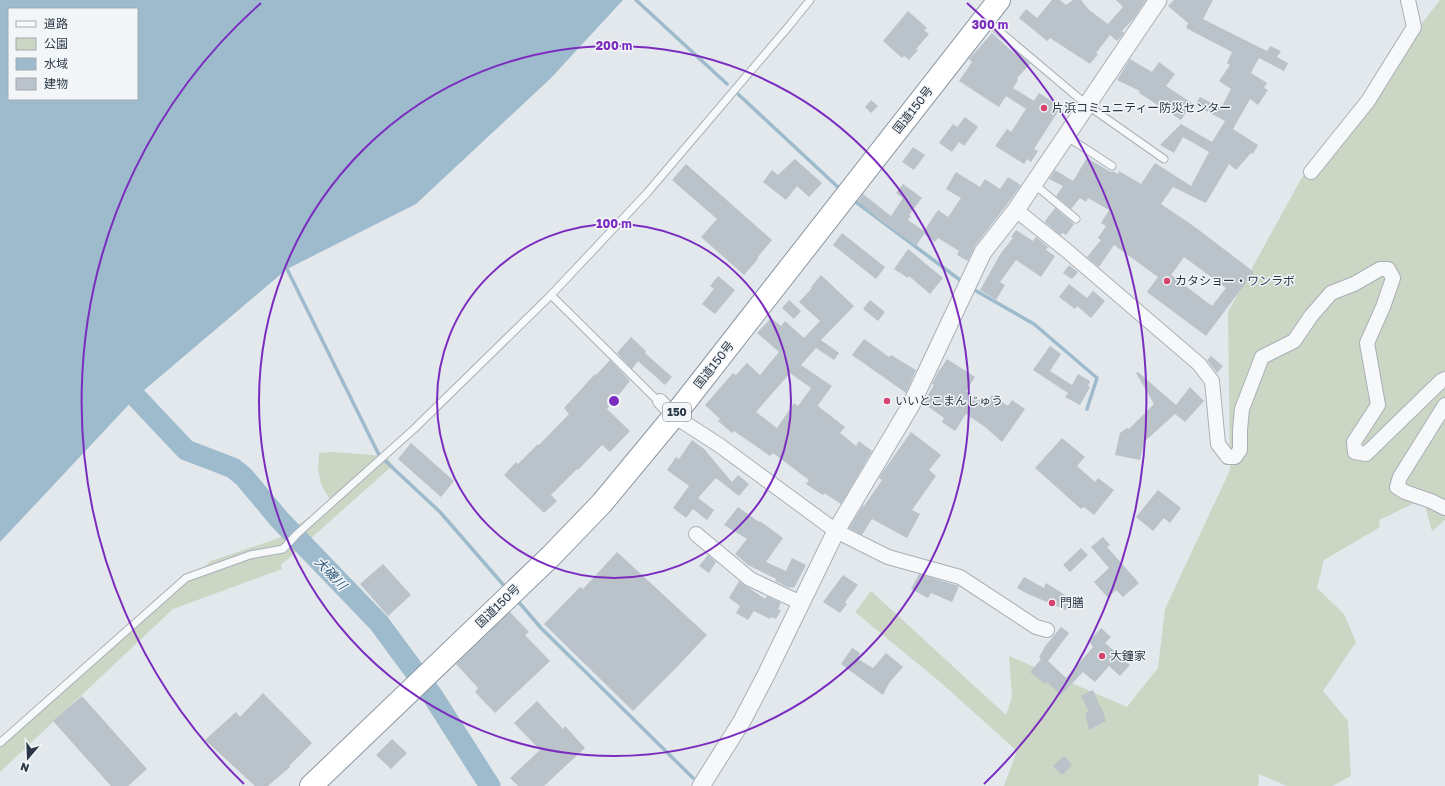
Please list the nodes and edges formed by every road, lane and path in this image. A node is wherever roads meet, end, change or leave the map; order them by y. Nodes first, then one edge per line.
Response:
1 (810, 0) edge
2 (999, 0) edge
3 (1158, 0) edge
4 (1408, 0) edge
5 (985, 19) junction
6 (1087, 105) junction
7 (1066, 136) junction
8 (1164, 158) dead end
9 (1112, 166) dead end
10 (1311, 172) dead end
11 (1034, 184) junction
12 (1016, 210) junction
13 (1076, 219) dead end
14 (551, 295) junction
15 (1445, 379) edge
16 (1445, 405) edge
17 (665, 406) junction
18 (1445, 508) edge
19 (836, 531) junction
20 (696, 534) dead end
21 (801, 604) junction
22 (1048, 630) dead end
23 (0, 743) edge
24 (311, 786) edge
25 (701, 786) edge

1 - 14 lane
2 - 5 highway, 国道150号 / 150
3 - 6 street
4 - 10 street
5 - 6 lane
5 - 17 highway, 国道150号 / 150
6 - 7 street
6 - 8 lane
7 - 9 lane
7 - 11 street
11 - 12 street
11 - 13 lane
12 - 15 street
12 - 19 street
14 - 17 lane
14 - 23 lane
16 - 18 street
17 - 19 street
17 - 24 highway, 国道150号 / 150
19 - 21 street
19 - 22 street
20 - 21 street
21 - 25 street

